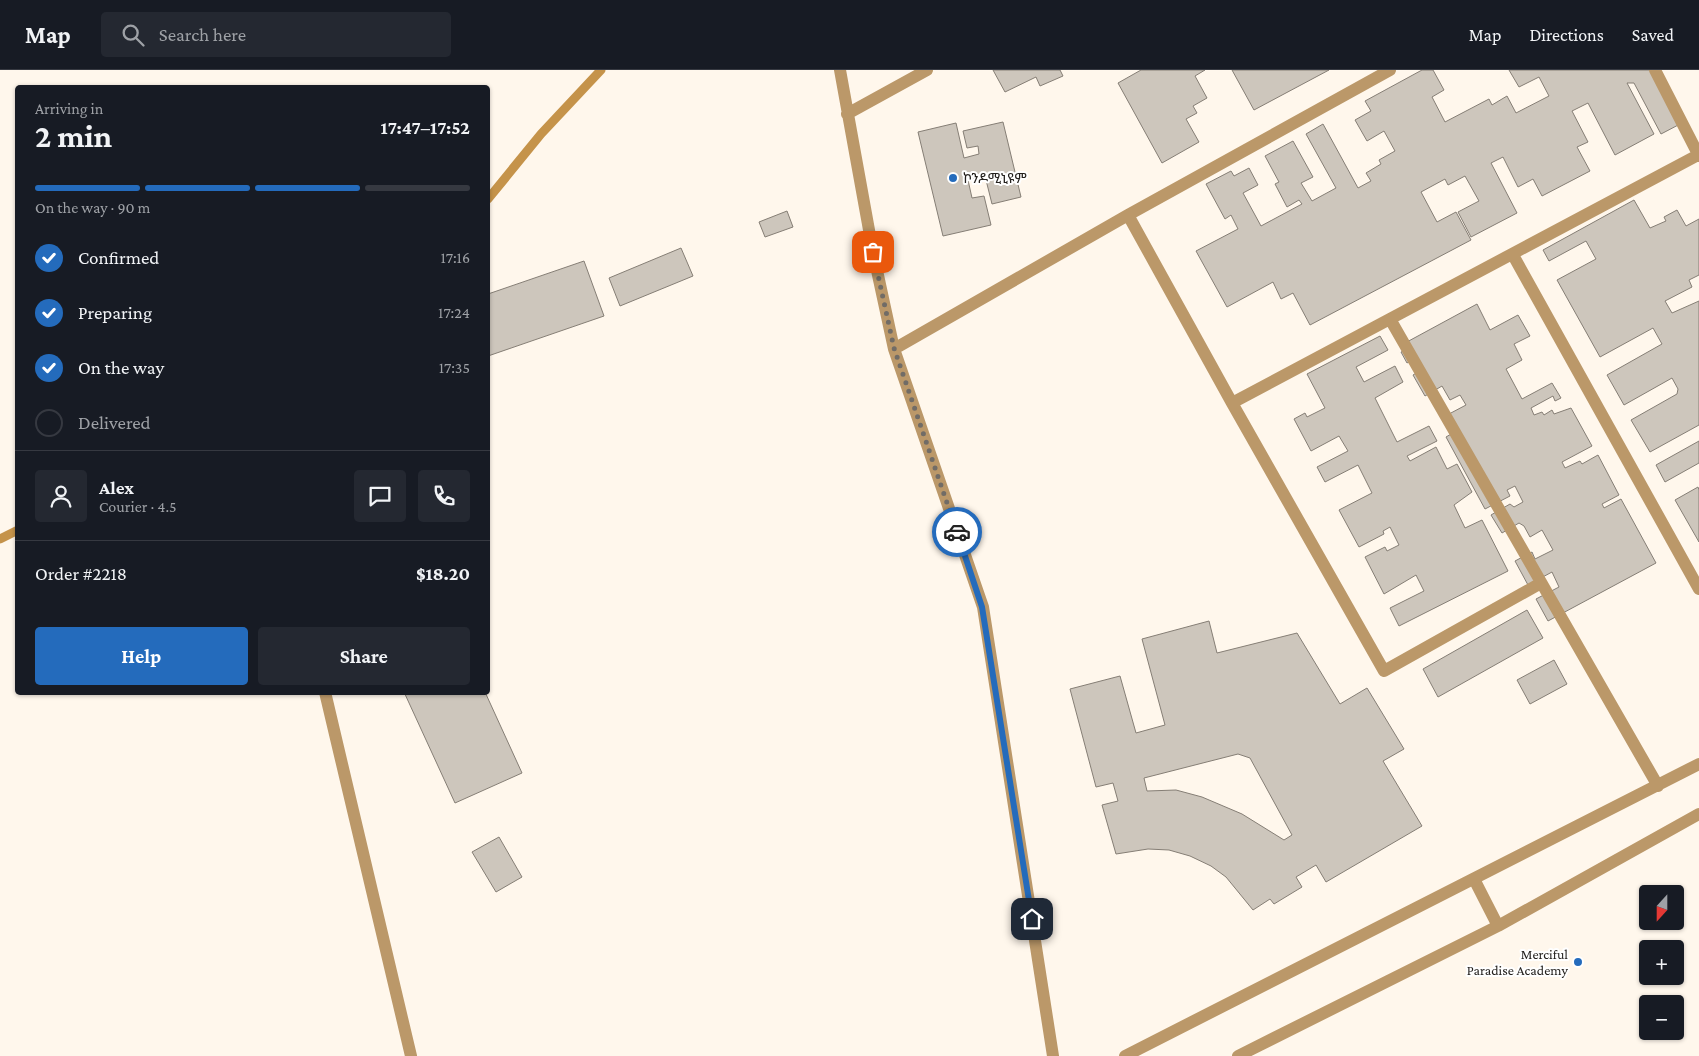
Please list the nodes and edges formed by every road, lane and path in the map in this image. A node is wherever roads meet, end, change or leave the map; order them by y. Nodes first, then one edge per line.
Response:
1 (840, 70) edge
2 (927, 70) edge
3 (1390, 70) edge
4 (1655, 70) edge
5 (847, 114) junction
6 (1699, 156) edge
7 (1128, 215) junction
8 (1513, 255) junction
9 (1390, 319) junction
10 (894, 348) junction
11 (1232, 403) junction
12 (1541, 583) junction
13 (1699, 589) edge
14 (327, 695) edge
15 (1699, 764) edge
16 (1658, 786) junction
17 (1699, 814) edge
18 (1474, 879) junction
19 (1498, 926) junction
20 (411, 1056) edge
21 (1053, 1056) edge
22 (1125, 1056) edge
23 (1238, 1056) edge

1 - 5 street
2 - 5 street
3 - 7 street
4 - 6 street
5 - 10 street
6 - 8 street
7 - 10 street
7 - 11 street
8 - 9 street
8 - 13 street
9 - 11 street
9 - 12 street
10 - 21 street
11 - 12 street
12 - 16 street
14 - 20 street
15 - 16 street
16 - 18 street
17 - 19 street
18 - 19 street
18 - 22 street
19 - 23 street

